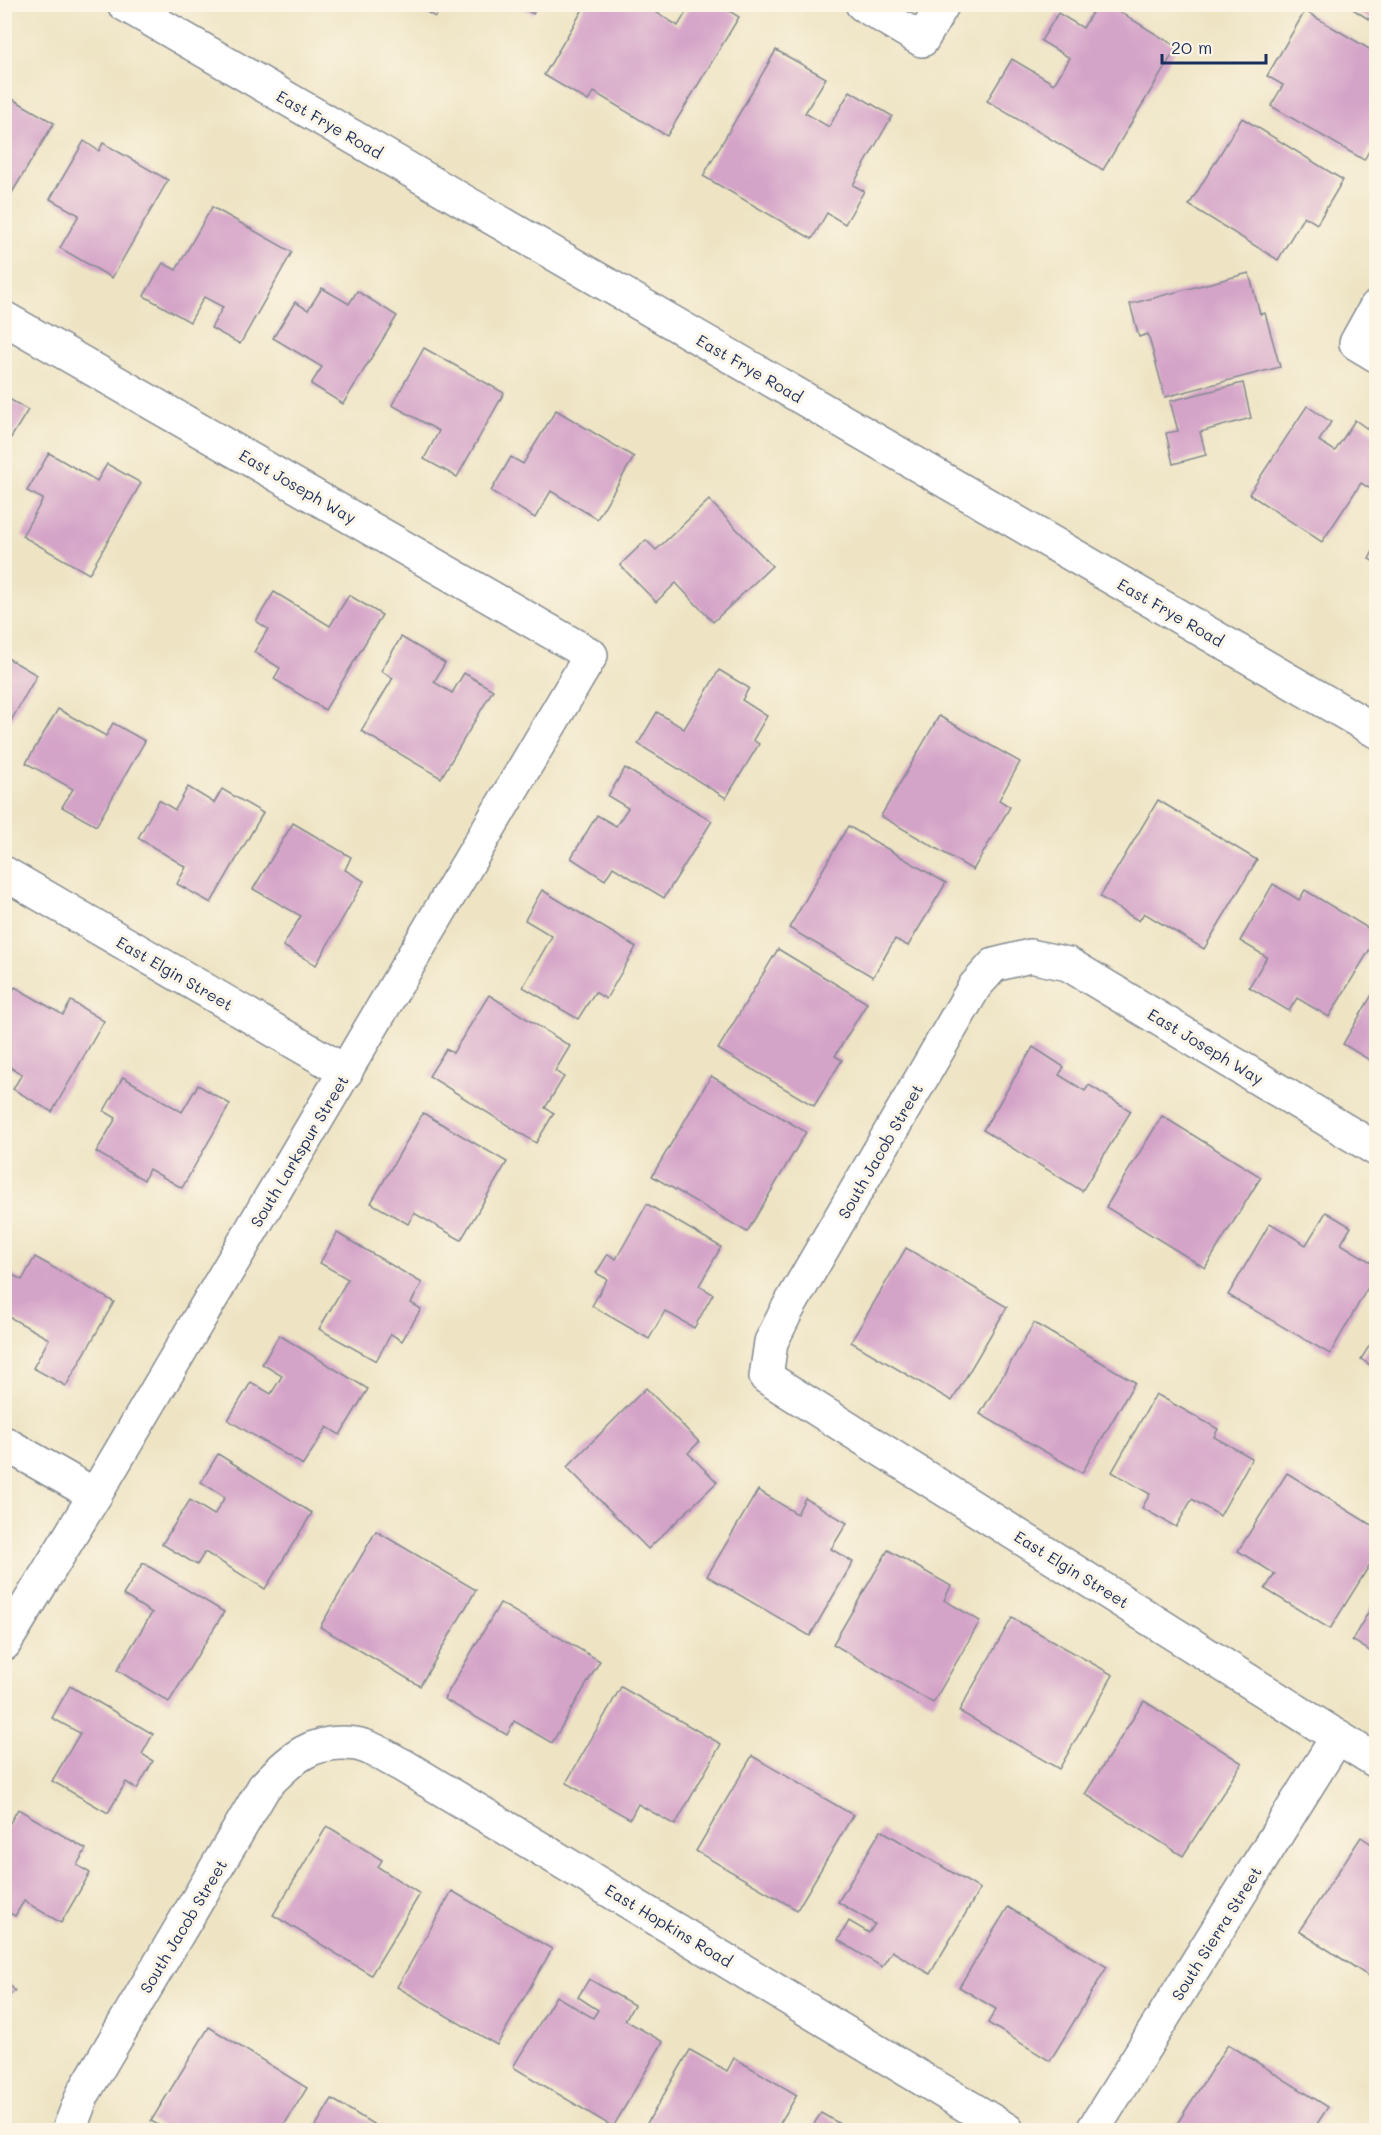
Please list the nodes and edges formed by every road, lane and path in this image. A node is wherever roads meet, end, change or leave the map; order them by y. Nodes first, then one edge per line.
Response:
1 (124, 4) edge
2 (862, 4) edge
3 (943, 4) edge
4 (1377, 307) edge
5 (4, 318) edge
6 (1366, 349) edge
7 (591, 655) joint
8 (1377, 731) edge
9 (4, 873) edge
10 (1030, 956) joint
11 (346, 1072) junction
12 (1377, 1149) edge
13 (766, 1377) joint
14 (4, 1443) edge
15 (96, 1495) junction
16 (4, 1644) edge
17 (1338, 1736) junction
18 (323, 1745) joint
19 (1377, 1761) edge
20 (69, 2130) edge
21 (1007, 2130) edge
22 (1093, 2130) edge

1 - 8 street, East Frye Road
2 - 3 street
4 - 6 street
5 - 7 street, East Joseph Way
7 - 11 street, South Larkspur Street
9 - 11 street, East Elgin Street
10 - 12 street, East Joseph Way
10 - 13 street, South Jacob Street
11 - 15 street, South Larkspur Street
13 - 17 street, East Elgin Street
14 - 15 street
15 - 16 street, South Larkspur Street
17 - 19 street, East Elgin Street
17 - 22 street, South Sierra Street
18 - 20 street, South Jacob Street
18 - 21 street, East Hopkins Road

